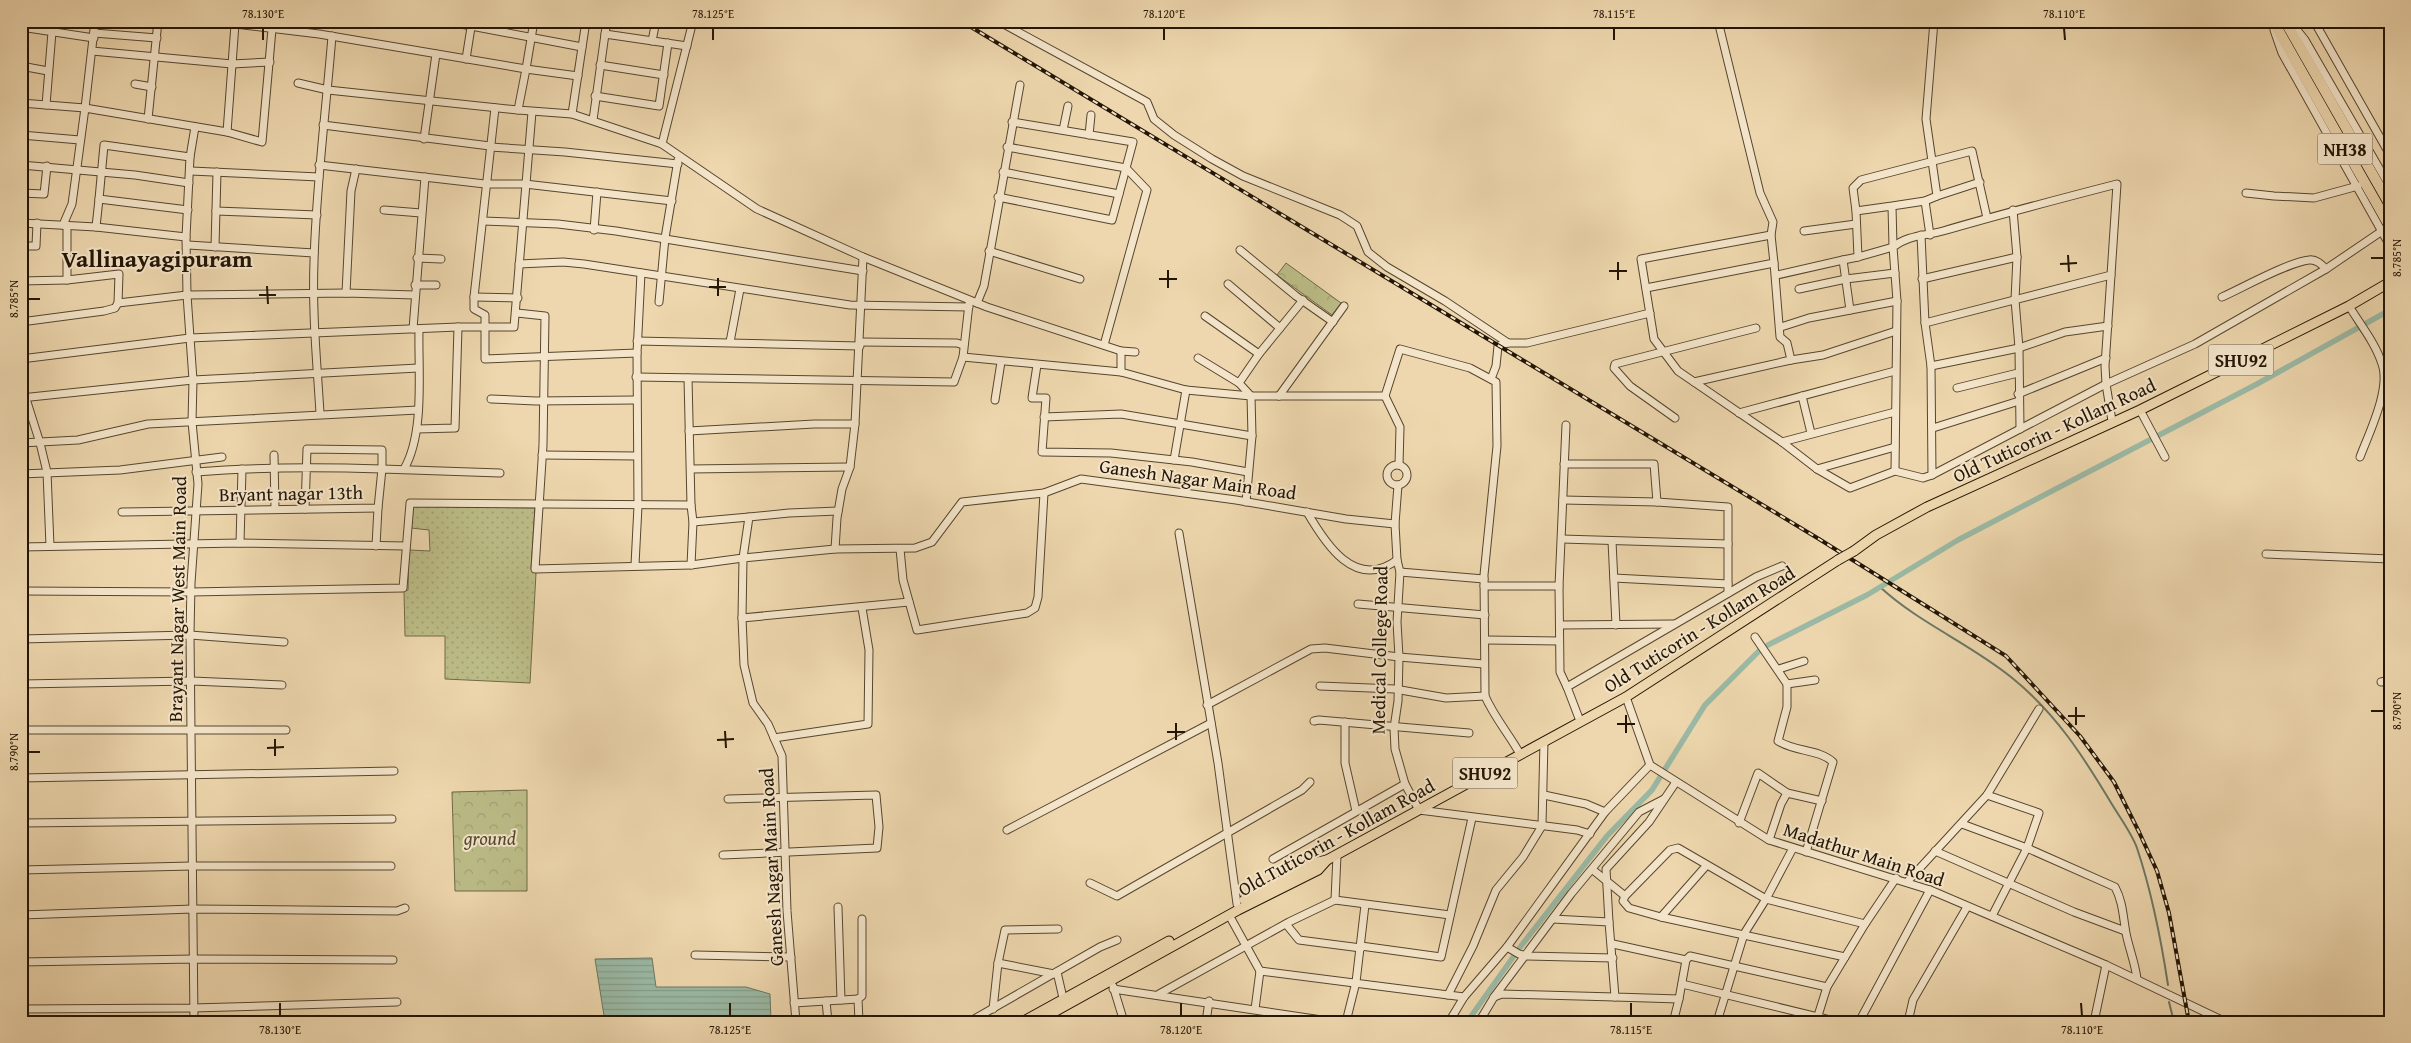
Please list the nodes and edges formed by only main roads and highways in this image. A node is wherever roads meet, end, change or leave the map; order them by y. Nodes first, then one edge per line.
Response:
1 (2272, 21) edge
2 (2285, 21) edge
3 (2390, 204) edge
4 (2386, 229) edge
5 (2390, 282) edge
6 (1327, 860) junction
7 (1029, 1021) edge

1 - 4 highway, NH38
2 - 3 highway, NH38
5 - 6 main road, Old Tuticorin - Kollam Road / SHU92, bridge
6 - 7 main road
6 - 7 main road, Old Tuticorin - Kollam Road / SHU92

